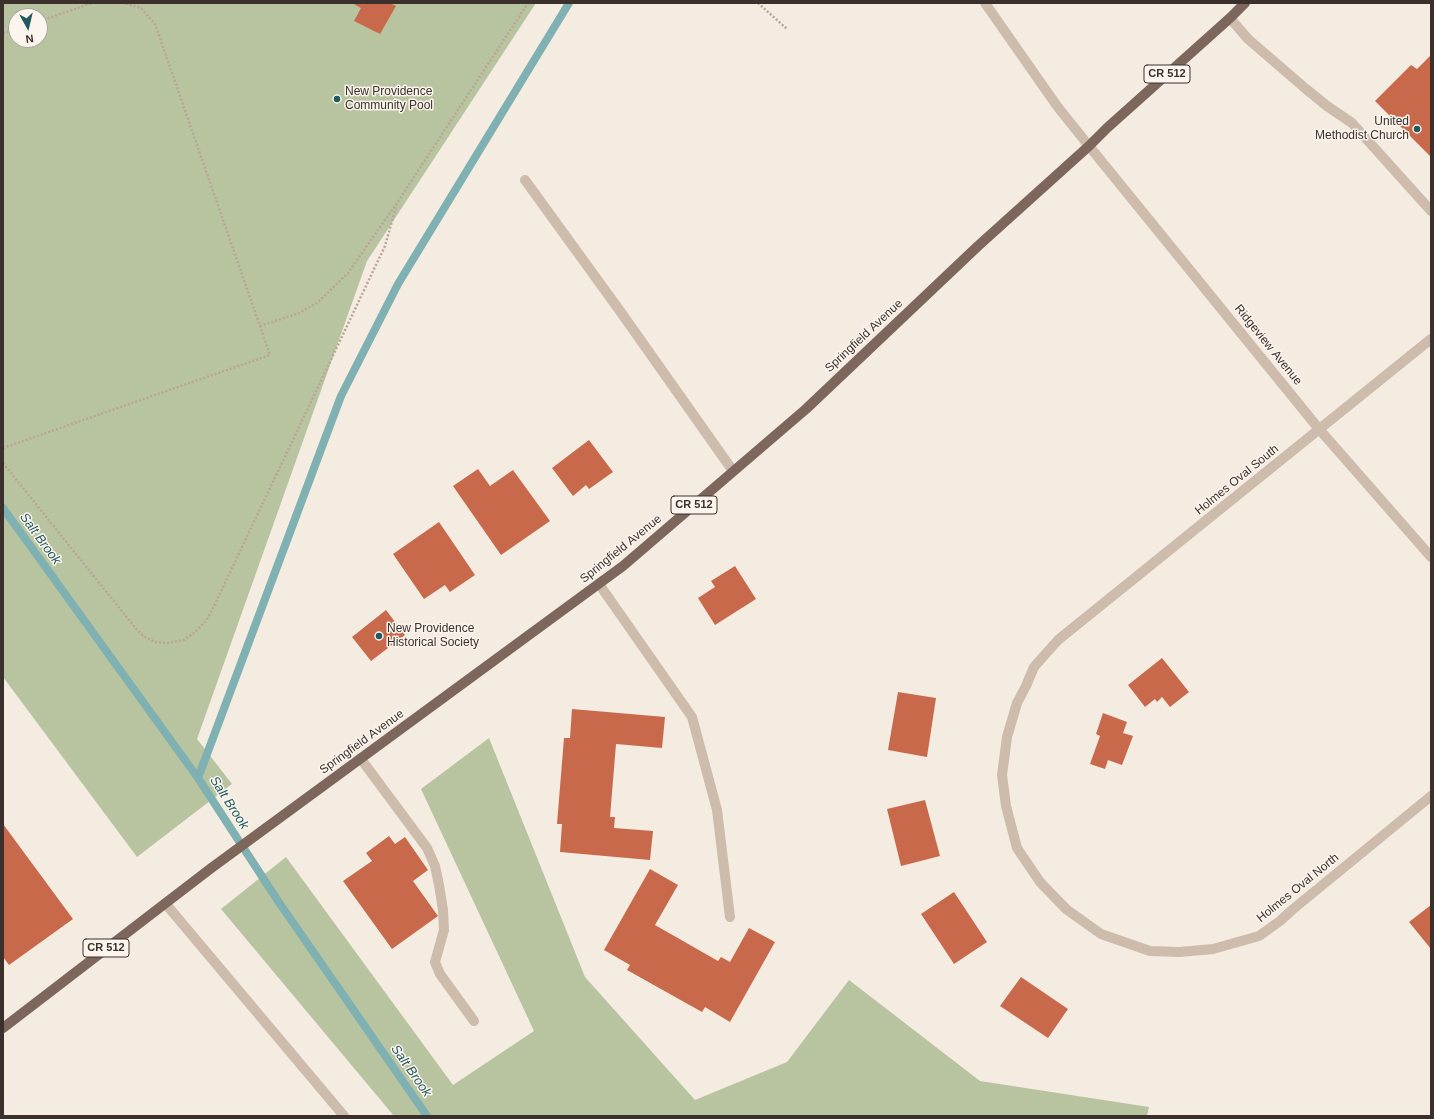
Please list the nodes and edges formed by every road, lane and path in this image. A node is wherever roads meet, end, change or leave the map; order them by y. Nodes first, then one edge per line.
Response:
1 (92, 3) edge
2 (124, 3) edge
3 (528, 3) edge
4 (758, 3) edge
5 (985, 3) edge
6 (1246, 3) edge
7 (48, 18) edge
8 (1230, 18) junction
9 (787, 29) dead end
10 (1089, 146) junction
11 (525, 180) dead end
12 (397, 203) junction
13 (1431, 211) edge
14 (260, 326) junction
15 (1431, 339) edge
16 (1320, 429) junction
17 (3, 448) edge
18 (3, 463) edge
19 (733, 471) junction
20 (1431, 558) edge
21 (599, 584) junction
22 (1058, 640) joint
23 (361, 759) junction
24 (1431, 796) edge
25 (165, 903) junction
26 (730, 917) dead end
27 (474, 1021) dead end
28 (3, 1028) edge
29 (344, 1116) edge

1 - 7 path
2 - 14 path
3 - 12 path
4 - 9 path
5 - 10 street, Ridgeview Avenue
6 - 8 main road, Springfield Avenue / CR 512
8 - 10 main road, Springfield Avenue / CR 512
8 - 13 street
10 - 16 street, Ridgeview Avenue
10 - 19 main road, Springfield Avenue / CR 512
11 - 19 street
12 - 14 path
12 - 18 path
14 - 17 path
15 - 16 street, Holmes Oval South
16 - 20 street, Ridgeview Avenue
16 - 22 street, Holmes Oval South
19 - 21 main road, Springfield Avenue / CR 512
21 - 23 main road, Springfield Avenue / CR 512
21 - 26 street
22 - 24 street, Holmes Oval North
23 - 25 main road, Springfield Avenue / CR 512
23 - 27 street
25 - 28 main road, Springfield Avenue / CR 512
25 - 29 street

